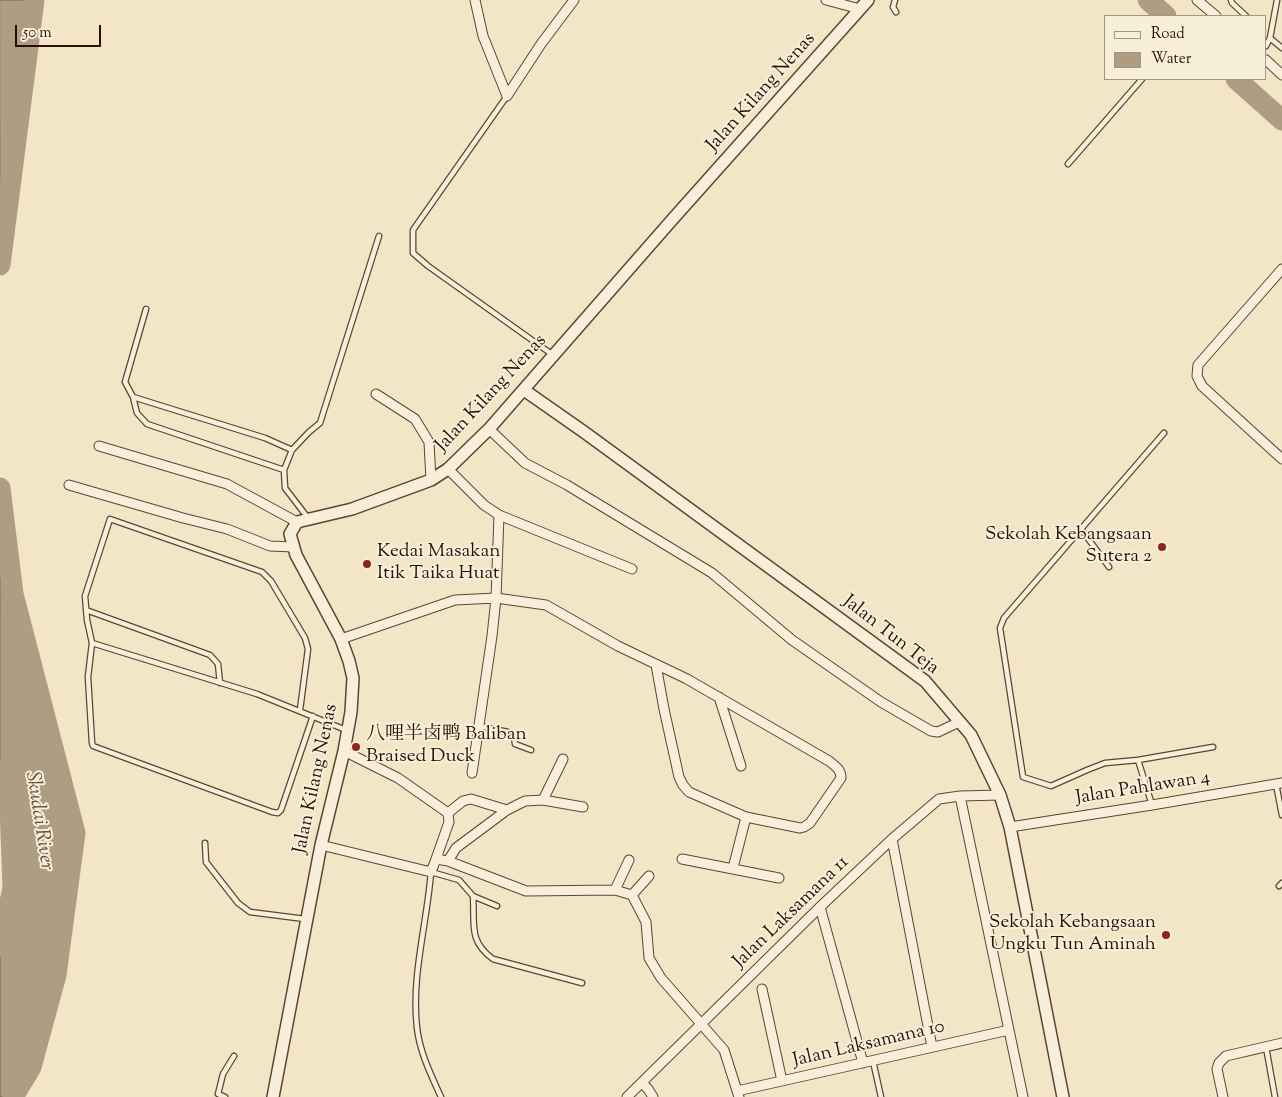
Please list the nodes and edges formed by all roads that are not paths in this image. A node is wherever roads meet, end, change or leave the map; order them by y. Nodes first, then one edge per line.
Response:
1 (475, 0) edge
2 (574, 0) edge
3 (826, 0) edge
4 (868, 0) edge
5 (895, 0) edge
6 (1198, 0) edge
7 (1232, 0) edge
8 (1277, 0) edge
9 (860, 9) junction
10 (896, 12) dead end
11 (1215, 15) edge
12 (1245, 15) edge
13 (1268, 36) edge
14 (1282, 48) edge
15 (1267, 61) edge
16 (1282, 75) edge
17 (1141, 80) edge
18 (508, 96) junction
19 (1068, 164) dead end
20 (380, 236) dead end
21 (1282, 269) edge
22 (146, 309) dead end
23 (553, 355) junction
24 (524, 390) junction
25 (376, 394) dead end
26 (133, 397) junction
27 (489, 429) junction
28 (1164, 433) dead end
29 (99, 446) dead end
30 (292, 450) junction
31 (1282, 459) edge
32 (448, 469) junction
33 (284, 470) junction
34 (431, 480) junction
35 (69, 485) dead end
36 (499, 515) junction
37 (309, 519) junction
38 (297, 522) junction
39 (1081, 529) junction
40 (294, 547) junction
41 (1109, 567) dead end
42 (632, 569) dead end
43 (496, 598) junction
44 (86, 610) junction
45 (341, 638) junction
46 (92, 643) junction
47 (656, 665) junction
48 (220, 684) junction
49 (719, 698) junction
50 (300, 710) junction
51 (313, 716) junction
52 (959, 722) junction
53 (479, 726) junction
54 (348, 730) junction
55 (1213, 747) dead end
56 (344, 750) junction
57 (531, 750) dead end
58 (563, 760) dead end
59 (1138, 760) junction
60 (741, 766) dead end
61 (472, 773) dead end
62 (1279, 783) edge
63 (1000, 795) junction
64 (960, 796) junction
65 (543, 800) junction
66 (1152, 805) junction
67 (583, 807) dead end
68 (507, 810) junction
69 (448, 813) junction
70 (1282, 815) edge
71 (746, 817) junction
72 (1010, 827) junction
73 (892, 839) junction
74 (205, 843) dead end
75 (321, 845) junction
76 (682, 858) dead end
77 (436, 859) junction
78 (629, 860) dead end
79 (448, 862) junction
80 (733, 868) junction
81 (431, 872) junction
82 (649, 876) dead end
83 (780, 878) dead end
84 (615, 890) junction
85 (632, 895) junction
86 (473, 896) junction
87 (497, 906) dead end
88 (820, 907) junction
89 (307, 919) junction
90 (582, 983) dead end
91 (762, 989) dead end
92 (702, 1024) junction
93 (1009, 1030) junction
94 (1282, 1043) edge
95 (1266, 1046) junction
96 (932, 1048) junction
97 (234, 1056) dead end
98 (868, 1062) junction
99 (782, 1081) junction
100 (642, 1083) junction
101 (738, 1094) edge
102 (225, 1097) edge
103 (272, 1097) edge
104 (441, 1097) edge
105 (627, 1097) edge
106 (653, 1097) edge
107 (881, 1097) edge
108 (1022, 1097) edge
109 (1062, 1097) edge
110 (1222, 1097) edge
111 (1275, 1097) edge

1 - 18 street
2 - 18 street
3 - 9 street
4 - 9 street, Jalan Kilang Nenas
5 - 10 lane
6 - 11 street
7 - 12 lane
8 - 13 lane
9 - 23 street, Jalan Kilang Nenas
13 - 14 lane
15 - 16 street
17 - 19 lane
18 - 23 lane
20 - 30 lane
21 - 31 street
22 - 26 lane
23 - 24 street, Jalan Kilang Nenas
24 - 27 street, Jalan Kilang Nenas
24 - 52 street, Jalan Tun Teja
25 - 34 street
26 - 30 lane
26 - 33 lane
27 - 32 street, Jalan Kilang Nenas
27 - 52 street
28 - 39 lane
29 - 38 street
30 - 33 lane
32 - 34 street, Jalan Kilang Nenas
32 - 36 street
33 - 37 lane
34 - 37 street, Jalan Kilang Nenas
35 - 40 street
36 - 42 street
36 - 43 street
37 - 38 street, Jalan Kilang Nenas
38 - 40 street, Jalan Kilang Nenas
39 - 41 lane
39 - 59 lane
40 - 45 street, Jalan Kilang Nenas
43 - 45 street
43 - 47 street
43 - 53 street
44 - 46 lane
44 - 48 lane
44 - 50 lane
45 - 54 street, Jalan Kilang Nenas
46 - 48 lane
46 - 51 lane
47 - 49 street
47 - 71 street
48 - 50 lane
49 - 60 street
49 - 71 street
50 - 51 lane
51 - 54 lane
52 - 63 street, Jalan Tun Teja
53 - 57 lane
53 - 61 street
54 - 56 street, Jalan Kilang Nenas
55 - 59 lane
56 - 69 street
56 - 75 street, Jalan Kilang Nenas
58 - 65 street
59 - 66 lane
62 - 66 street, Jalan Pahlawan 4
62 - 70 lane
63 - 64 street, Jalan Laksamana 11
63 - 72 street, Jalan Tun Teja
64 - 73 street, Jalan Laksamana 11
64 - 93 street
65 - 67 street
65 - 68 street
66 - 72 street, Jalan Pahlawan 4
68 - 69 street
68 - 79 street
69 - 77 street
71 - 80 street
72 - 109 street, Jalan Tun Teja
73 - 88 street, Jalan Laksamana 11
73 - 96 street
74 - 89 lane
75 - 81 street
75 - 89 street, Jalan Kilang Nenas
76 - 80 street
77 - 79 street
77 - 81 street
78 - 84 street
79 - 84 street
80 - 83 street
81 - 86 lane
81 - 104 lane
82 - 85 street
84 - 85 street
85 - 92 street
86 - 87 lane
86 - 90 lane
88 - 92 street, Jalan Laksamana 11
88 - 98 street
89 - 103 street, Jalan Kilang Nenas
91 - 99 street
92 - 100 street, Jalan Laksamana 11
92 - 101 street
93 - 96 street, Jalan Laksamana 10
93 - 108 street
94 - 95 street
95 - 110 street
95 - 111 lane
96 - 98 street, Jalan Laksamana 10
97 - 102 lane
98 - 99 street, Jalan Laksamana 10
98 - 107 lane
99 - 101 street, Jalan Laksamana 10
100 - 105 street, Jalan Laksamana 11
100 - 106 street

